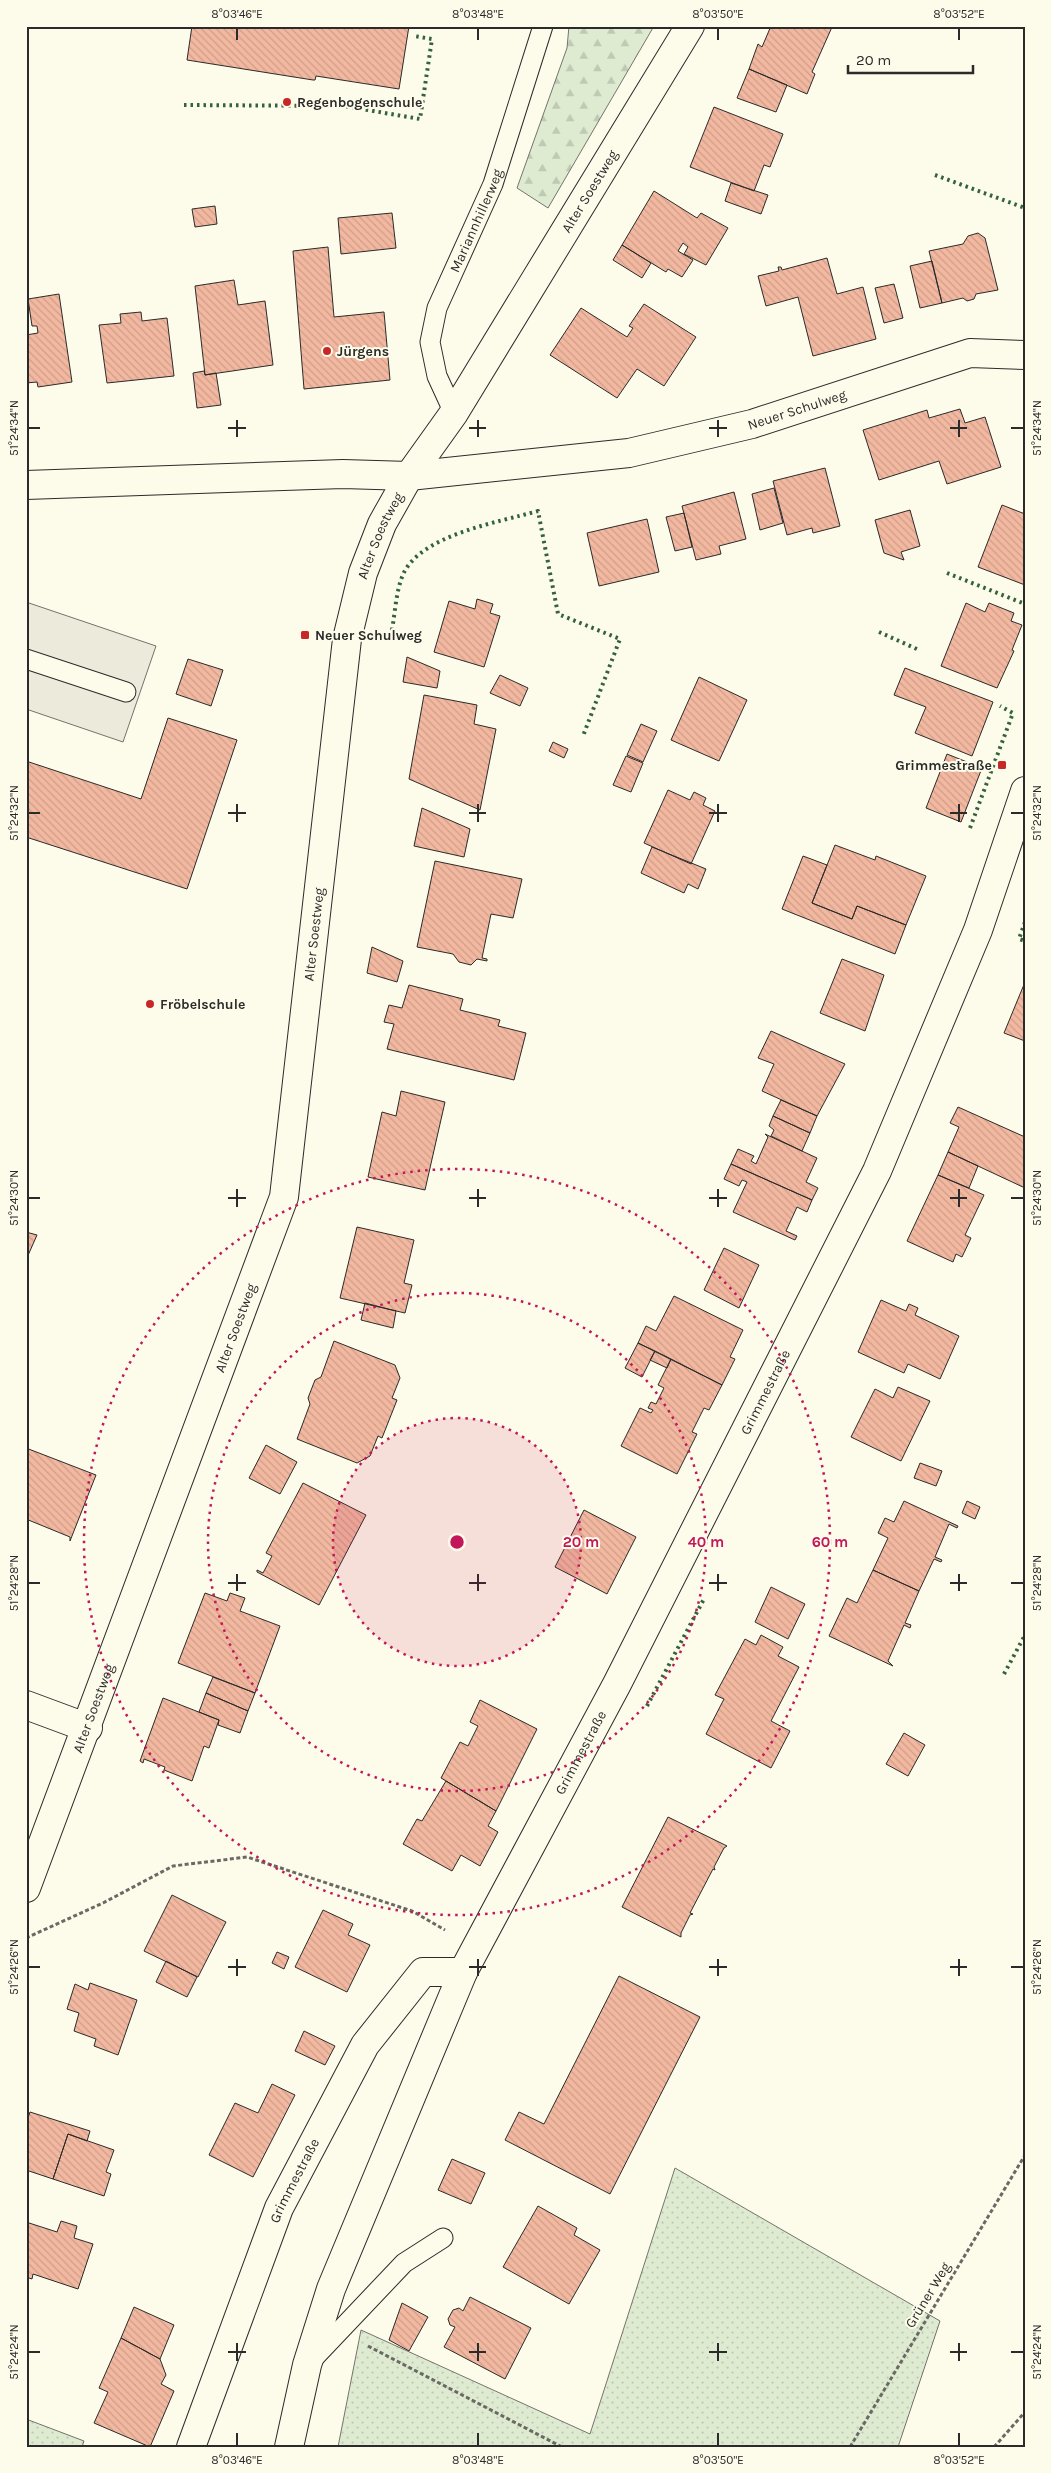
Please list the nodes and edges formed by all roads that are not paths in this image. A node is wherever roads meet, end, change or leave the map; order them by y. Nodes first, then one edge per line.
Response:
1 (543, 26) edge
2 (690, 26) edge
3 (1025, 355) edge
4 (454, 413) junction
5 (409, 476) junction
6 (26, 485) edge
7 (26, 659) edge
8 (126, 692) dead end
9 (1025, 791) edge
10 (26, 1706) edge
11 (88, 1728) junction
12 (26, 1888) edge
13 (463, 1972) junction
14 (443, 2238) dead end
15 (307, 2365) junction
16 (191, 2447) edge
17 (289, 2447) edge

1 - 4 lane, Mariannhillerweg
2 - 4 street, Alter Soestweg
3 - 5 street, Neuer Schulweg
4 - 5 street, Alter Soestweg
5 - 6 street, Neuer Schulweg
5 - 11 street, Alter Soestweg
7 - 8 lane
9 - 13 street, Grimmestraße
10 - 11 street
11 - 12 street, Alter Soestweg
13 - 15 street, Grimmestraße
13 - 16 street, Grimmestraße
14 - 15 lane
15 - 17 street, Grimmestraße

